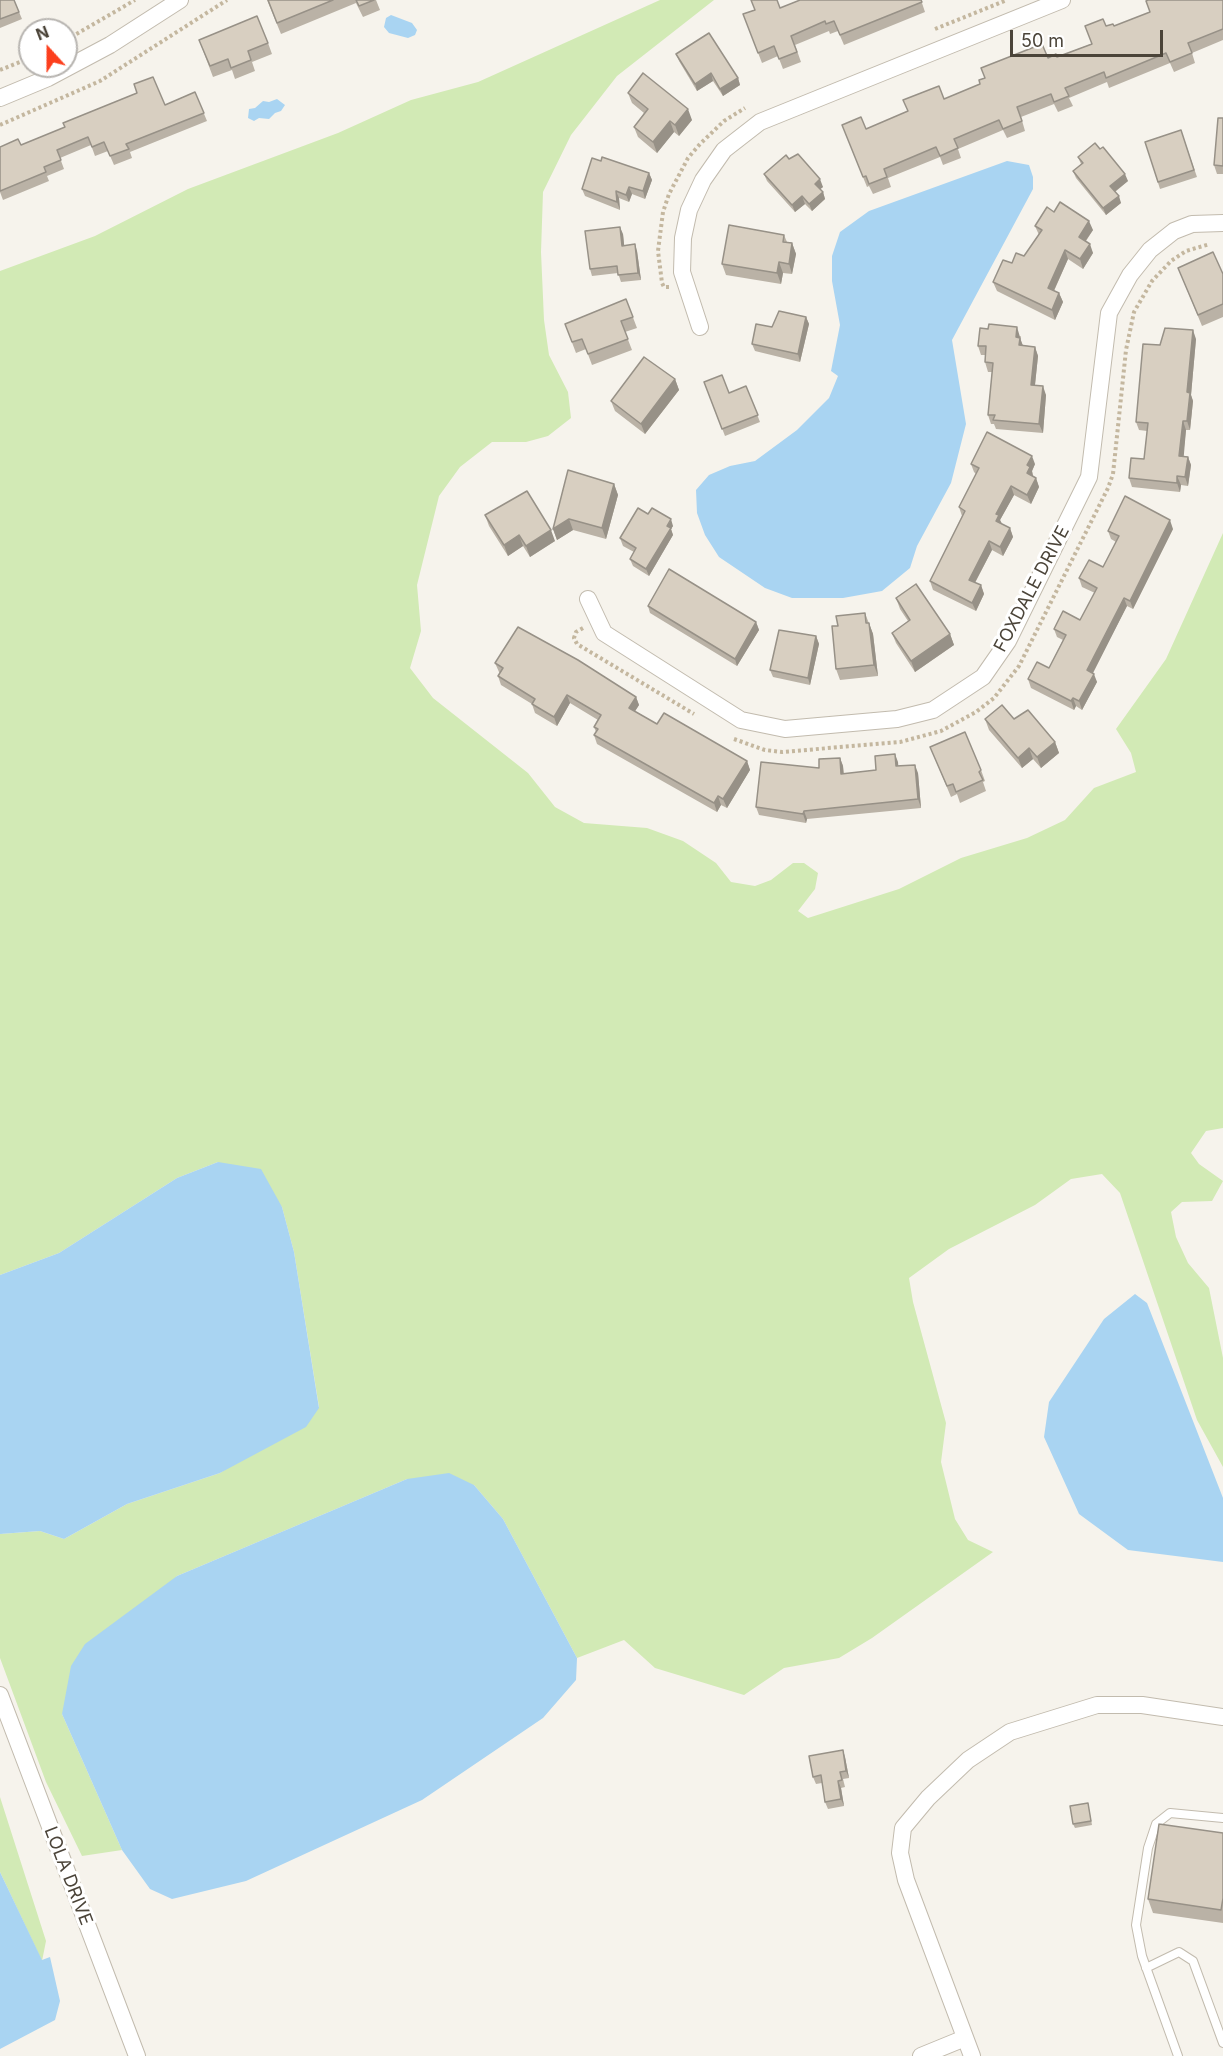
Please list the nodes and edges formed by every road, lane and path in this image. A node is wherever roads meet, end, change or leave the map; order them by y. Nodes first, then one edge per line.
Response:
1 (135, 0) edge
2 (180, 0) edge
3 (227, 0) edge
4 (1062, 0) edge
5 (78, 33) edge
6 (18, 63) edge
7 (0, 70) edge
8 (0, 98) edge
9 (0, 125) edge
10 (1223, 223) edge
11 (1219, 243) dead end
12 (700, 327) dead end
13 (588, 599) dead end
14 (597, 619) junction
15 (696, 716) dead end
16 (725, 733) dead end
17 (0, 1695) edge
18 (1223, 1718) edge
19 (1223, 1818) edge
20 (1146, 1968) junction
21 (965, 2038) junction
22 (1223, 2043) edge
23 (137, 2056) edge
24 (921, 2056) edge
25 (972, 2056) edge
26 (1178, 2056) edge

1 - 5 path
2 - 8 street
3 - 9 path
4 - 12 street
6 - 7 path
10 - 14 street, FOXDALE DRIVE
11 - 16 path
13 - 14 street, FOXDALE DRIVE
14 - 15 path
17 - 23 street, LOLA DRIVE
18 - 21 street
19 - 20 lane
20 - 22 lane
20 - 26 lane
21 - 24 street
21 - 25 street

